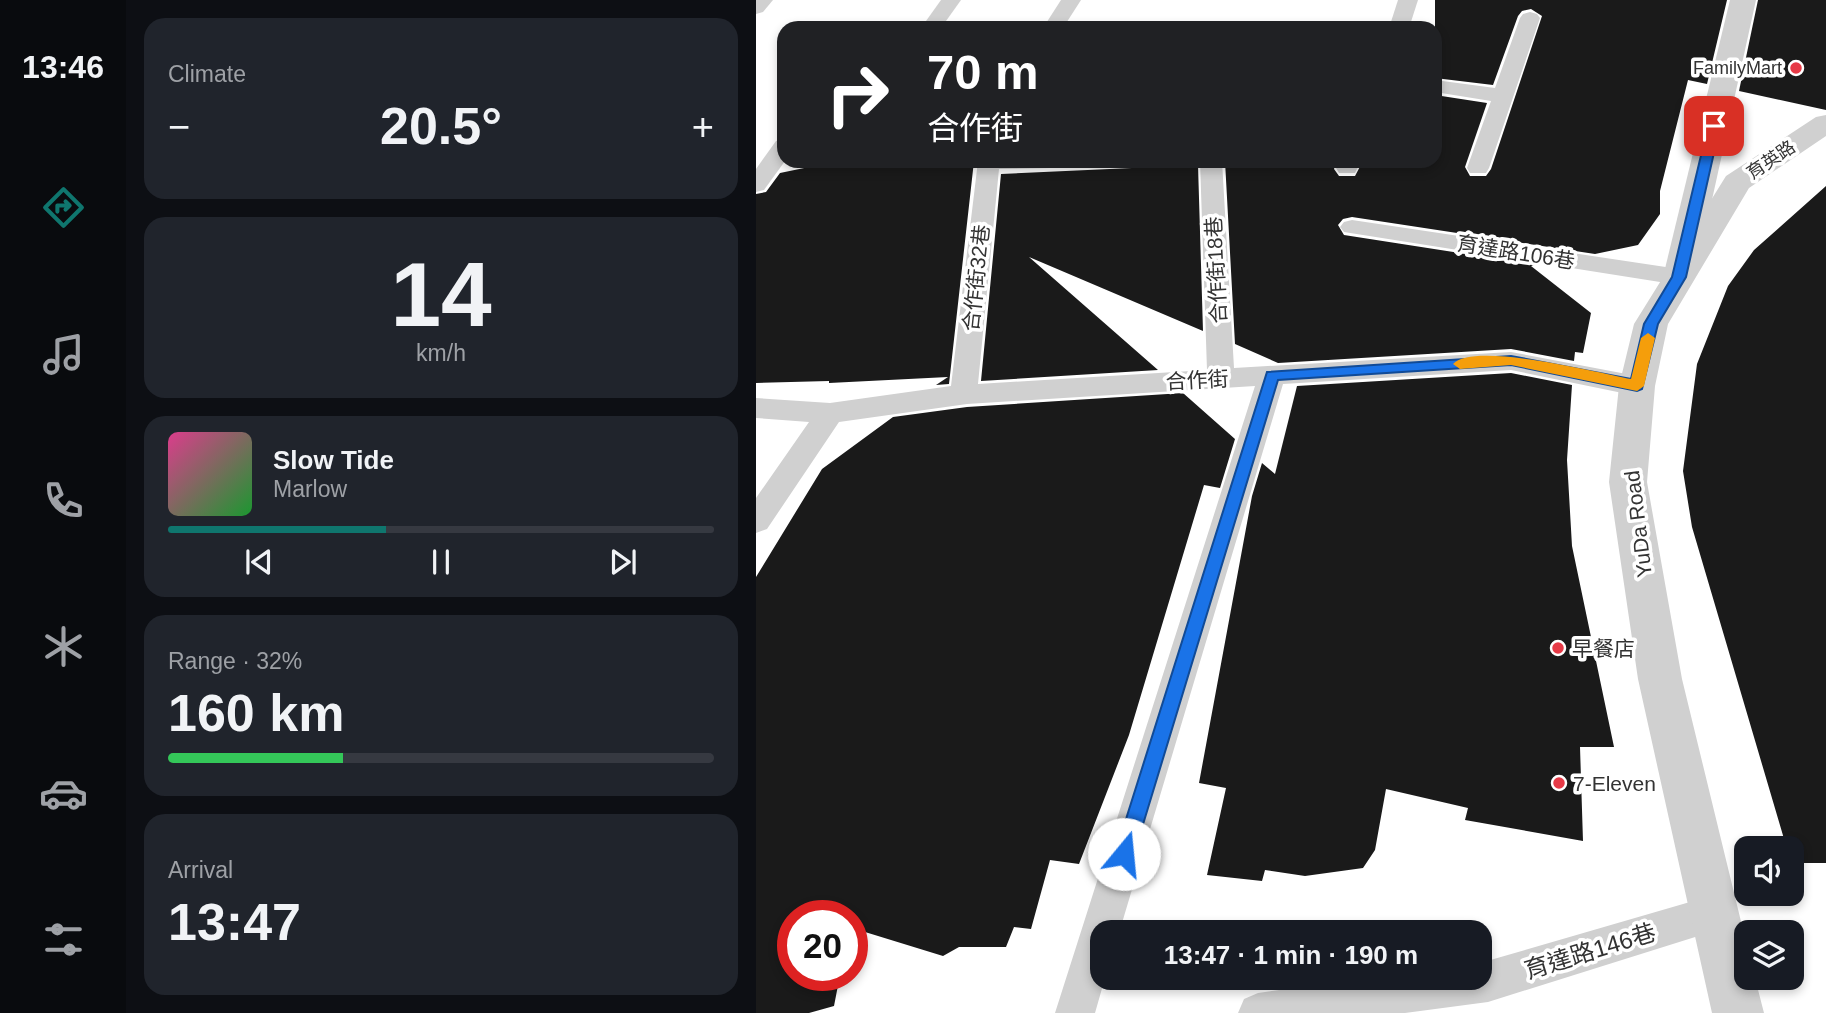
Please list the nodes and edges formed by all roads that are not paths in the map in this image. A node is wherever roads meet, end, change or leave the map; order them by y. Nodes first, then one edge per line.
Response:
1 (763, 0) edge
2 (951, 0) edge
3 (1071, 0) edge
4 (1408, 0) edge
5 (1743, 0) edge
6 (756, 8) edge
7 (1530, 18) dead end
8 (936, 21) edge
9 (1058, 21) edge
10 (1401, 21) edge
11 (1442, 87) edge
12 (1503, 96) junction
13 (1826, 123) edge
14 (777, 156) edge
15 (988, 168) edge
16 (1211, 168) edge
17 (1478, 168) dead end
18 (756, 185) edge
19 (1352, 227) dead end
20 (1679, 277) junction
21 (1272, 376) junction
22 (1221, 378) junction
23 (1637, 386) junction
24 (967, 394) junction
25 (756, 408) edge
26 (830, 413) junction
27 (756, 521) edge
28 (1714, 914) junction
29 (1075, 1013) edge
30 (1258, 1013) edge
31 (1738, 1013) edge

1 - 6 lane
2 - 8 lane
3 - 9 lane
4 - 10 lane
5 - 20 street, YuDa Road
7 - 12 lane
11 - 12 lane
12 - 17 lane
13 - 20 street, 育英路
14 - 18 lane
15 - 24 lane, 合作街32巷
16 - 22 lane, 合作街18巷
19 - 20 lane, 育達路106巷
20 - 23 street, YuDa Road
21 - 22 lane, 合作街
21 - 23 lane, 合作街
21 - 29 lane
22 - 24 lane, 合作街
23 - 28 street, YuDa Road
24 - 26 lane, 合作街
25 - 26 lane, 合作街
26 - 27 lane
28 - 30 lane, 育達路146巷
28 - 31 street, YuDa Road

